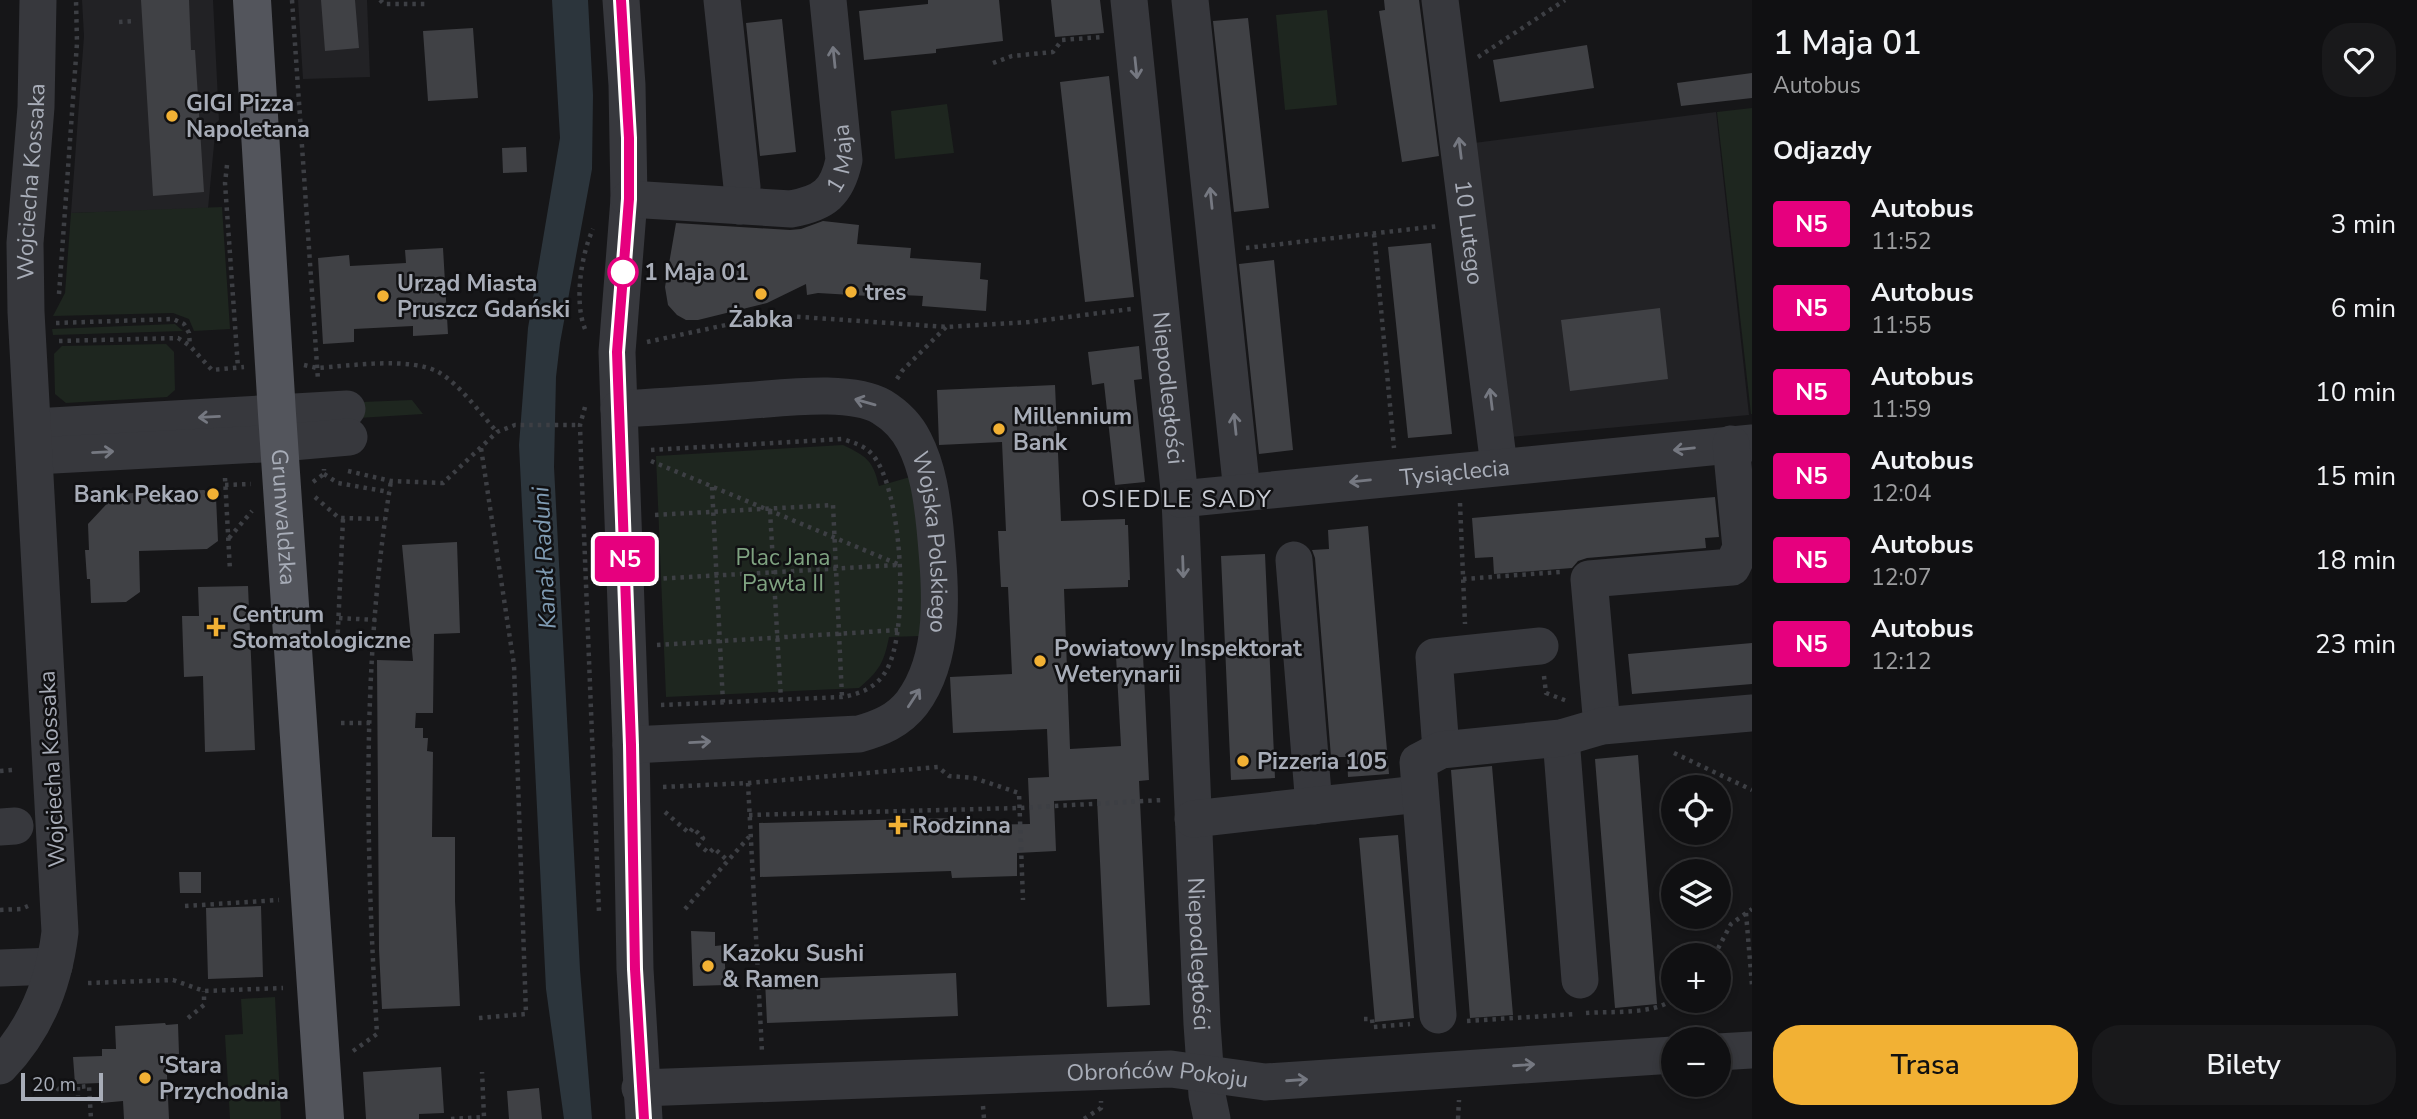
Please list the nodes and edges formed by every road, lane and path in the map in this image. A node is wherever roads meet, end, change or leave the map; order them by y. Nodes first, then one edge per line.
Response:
1 (38, 0) edge
2 (76, 0) edge
3 (252, 0) edge
4 (292, 0) edge
5 (380, 0) edge
6 (621, 0) edge
7 (722, 0) edge
8 (828, 0) edge
9 (1191, 0) edge
10 (1440, 0) edge
11 (1565, 0) edge
12 (428, 4) dead end
13 (1130, 17) edge
14 (136, 21) dead end
15 (119, 22) dead end
16 (993, 63) dead end
17 (1451, 74) junction
18 (629, 199) junction
19 (739, 206) junction
20 (1440, 214) dead end
21 (594, 227) dead end
22 (1374, 234) junction
23 (1217, 251) junction
24 (1139, 307) dead end
25 (947, 327) junction
26 (589, 338) dead end
27 (26, 343) edge
28 (643, 343) dead end
29 (190, 346) junction
30 (212, 370) dead end
31 (881, 407) junction
32 (619, 409) junction
33 (279, 428) junction
34 (497, 432) junction
35 (348, 439) joint
36 (34, 442) junction
37 (1742, 444) edge
38 (481, 449) junction
39 (650, 450) dead end
40 (1395, 456) dead end
41 (639, 457) dead end
42 (1499, 466) junction
43 (219, 470) dead end
44 (1458, 471) junction
45 (324, 474) dead end
46 (391, 481) junction
47 (256, 483) dead end
48 (225, 485) junction
49 (311, 486) dead end
50 (712, 487) junction
51 (390, 492) junction
52 (1242, 492) junction
53 (1180, 499) junction
54 (258, 506) dead end
55 (770, 510) junction
56 (713, 513) junction
57 (652, 516) dead end
58 (343, 519) junction
59 (385, 519) junction
60 (834, 537) junction
61 (229, 538) junction
62 (1294, 559) dead end
63 (938, 563) junction
64 (900, 565) junction
65 (836, 569) junction
66 (230, 571) dead end
67 (774, 572) junction
68 (717, 575) junction
69 (654, 579) dead end
70 (1463, 579) junction
71 (1589, 579) junction
72 (339, 618) junction
73 (376, 620) junction
74 (899, 630) junction
75 (839, 634) junction
76 (778, 638) junction
77 (720, 641) junction
78 (656, 645) dead end
79 (1540, 646) joint
80 (337, 650) dead end
81 (1466, 653) junction
82 (842, 697) junction
83 (781, 700) junction
84 (723, 703) junction
85 (658, 705) dead end
86 (1752, 713) edge
87 (1601, 716) junction
88 (341, 723) dead end
89 (371, 723) junction
90 (1642, 723) junction
91 (1560, 738) junction
92 (631, 745) junction
93 (1441, 750) junction
94 (12, 770) dead end
95 (0, 771) edge
96 (1191, 781) junction
97 (748, 783) junction
98 (659, 787) dead end
99 (1752, 790) edge
100 (1419, 794) junction
101 (1314, 806) junction
102 (660, 808) dead end
103 (1018, 808) junction
104 (748, 815) junction
105 (1193, 819) junction
106 (749, 836) junction
107 (727, 860) junction
108 (279, 900) dead end
109 (1023, 900) dead end
110 (32, 905) dead end
111 (186, 906) dead end
112 (685, 909) dead end
113 (1752, 909) edge
114 (0, 910) edge
115 (1746, 913) junction
116 (600, 916) dead end
117 (1721, 943) edge
118 (54, 966) junction
119 (0, 968) edge
120 (1580, 980) dead end
121 (88, 983) dead end
122 (1752, 985) edge
123 (283, 988) dead end
124 (204, 991) junction
125 (1661, 1006) edge
126 (479, 1017) dead end
127 (188, 1018) dead end
128 (1364, 1019) dead end
129 (1437, 1020) junction
130 (1752, 1050) edge
131 (1731, 1051) edge
132 (169, 1054) dead end
133 (350, 1054) dead end
134 (1661, 1056) edge
135 (762, 1063) dead end
136 (0, 1066) edge
137 (190, 1068) dead end
138 (482, 1072) dead end
139 (1205, 1072) junction
140 (44, 1077) dead end
141 (78, 1087) junction
142 (78, 1096) dead end
143 (642, 1103) edge
144 (91, 1119) edge
145 (325, 1119) edge
146 (450, 1119) edge
147 (1212, 1119) edge

1 - 27 street, Wojciecha Kossaka
2 - 27 path
3 - 33 main road, Grunwaldzka
4 - 34 path
5 - 12 path
6 - 18 street
7 - 19 street
19 -> 8 street, 1 Maja
23 -> 9 street
10 - 17 street, 10 Lutego
11 - 17 path
13 - 16 path
13 -> 53 street, Niepodległości
14 - 15 path
42 -> 17 street, 10 Lutego
18 - 19 street, 1 Maja
18 - 32 street
20 - 22 path
21 - 26 path
22 - 23 path
22 - 40 path
52 -> 23 street
24 - 25 path
25 - 28 path
25 - 31 path
27 - 29 path
27 - 29 path
27 - 36 street, Wojciecha Kossaka
29 - 30 path
31 -> 32 street, Wojska Polskiego
31 - 63 street, Wojska Polskiego
32 - 92 street
33 - 35 street
33 - 36 street
33 - 145 main road, Grunwaldzka
34 - 38 path
34 - 116 path
35 - 46 path
36 - 118 street, Wojciecha Kossaka
37 -> 42 street, Tysiąclecia
37 - 71 street, Tysiąclecia
38 - 46 path
38 - 126 path
39 - 64 path
41 - 50 path
42 - 44 street, Tysiąclecia
43 - 48 path
44 -> 52 street, Tysiąclecia
44 - 70 path
45 - 51 path
46 - 51 path
47 - 48 path
48 - 61 path
49 - 58 path
50 - 55 path
50 - 56 path
51 - 59 path
52 - 53 street, Tysiąclecia
53 -> 96 street, Niepodległości
54 - 61 path
55 - 56 path
55 - 60 path
55 - 60 path
55 - 67 path
56 - 57 path
56 - 68 path
58 - 59 path
58 - 72 path
59 - 73 path
60 - 64 path
60 - 65 path
61 - 66 path
62 - 101 street
63 - 64 path
92 -> 63 street, Wojska Polskiego
64 - 65 path
64 - 74 path
65 - 67 path
65 - 75 path
67 - 68 path
67 - 76 path
68 - 69 path
68 - 77 path
70 - 71 path
70 - 81 path
71 - 87 street
72 - 73 path
72 - 80 path
73 - 89 path
74 - 75 path
74 - 82 path
75 - 76 path
75 - 82 path
76 - 77 path
76 - 83 path
77 - 78 path
77 - 84 path
79 - 81 street
79 - 87 path
81 - 93 street
82 - 83 path
83 - 84 path
84 - 85 path
86 - 90 street
87 - 90 street
87 - 91 street
88 - 89 path
89 - 133 path
90 - 99 path
91 - 93 street
91 - 120 street
92 - 143 street
93 - 100 street
94 - 95 path
96 - 103 path
96 - 105 street, Niepodległości
97 - 98 path
97 - 103 path
97 - 104 path
100 - 101 street
100 - 129 street
101 - 105 street
102 - 107 path
103 - 104 path
103 - 109 path
104 - 106 path
105 - 139 street, Niepodległości
106 - 107 path
106 - 135 path
107 - 112 path
108 - 111 path
110 - 114 path
113 - 115 path
115 - 117 path
115 - 122 path
118 - 119 street
118 - 136 street, Wojciecha Kossaka
121 - 124 path
123 - 124 path
124 - 127 path
125 - 129 path
128 - 129 path
130 - 131 street
132 - 137 path
139 -> 134 street, Obrońców Pokoju
138 - 146 path
139 - 143 street, Obrońców Pokoju
139 - 147 street, Niepodległości
140 - 141 path
141 - 142 path
141 - 144 path

